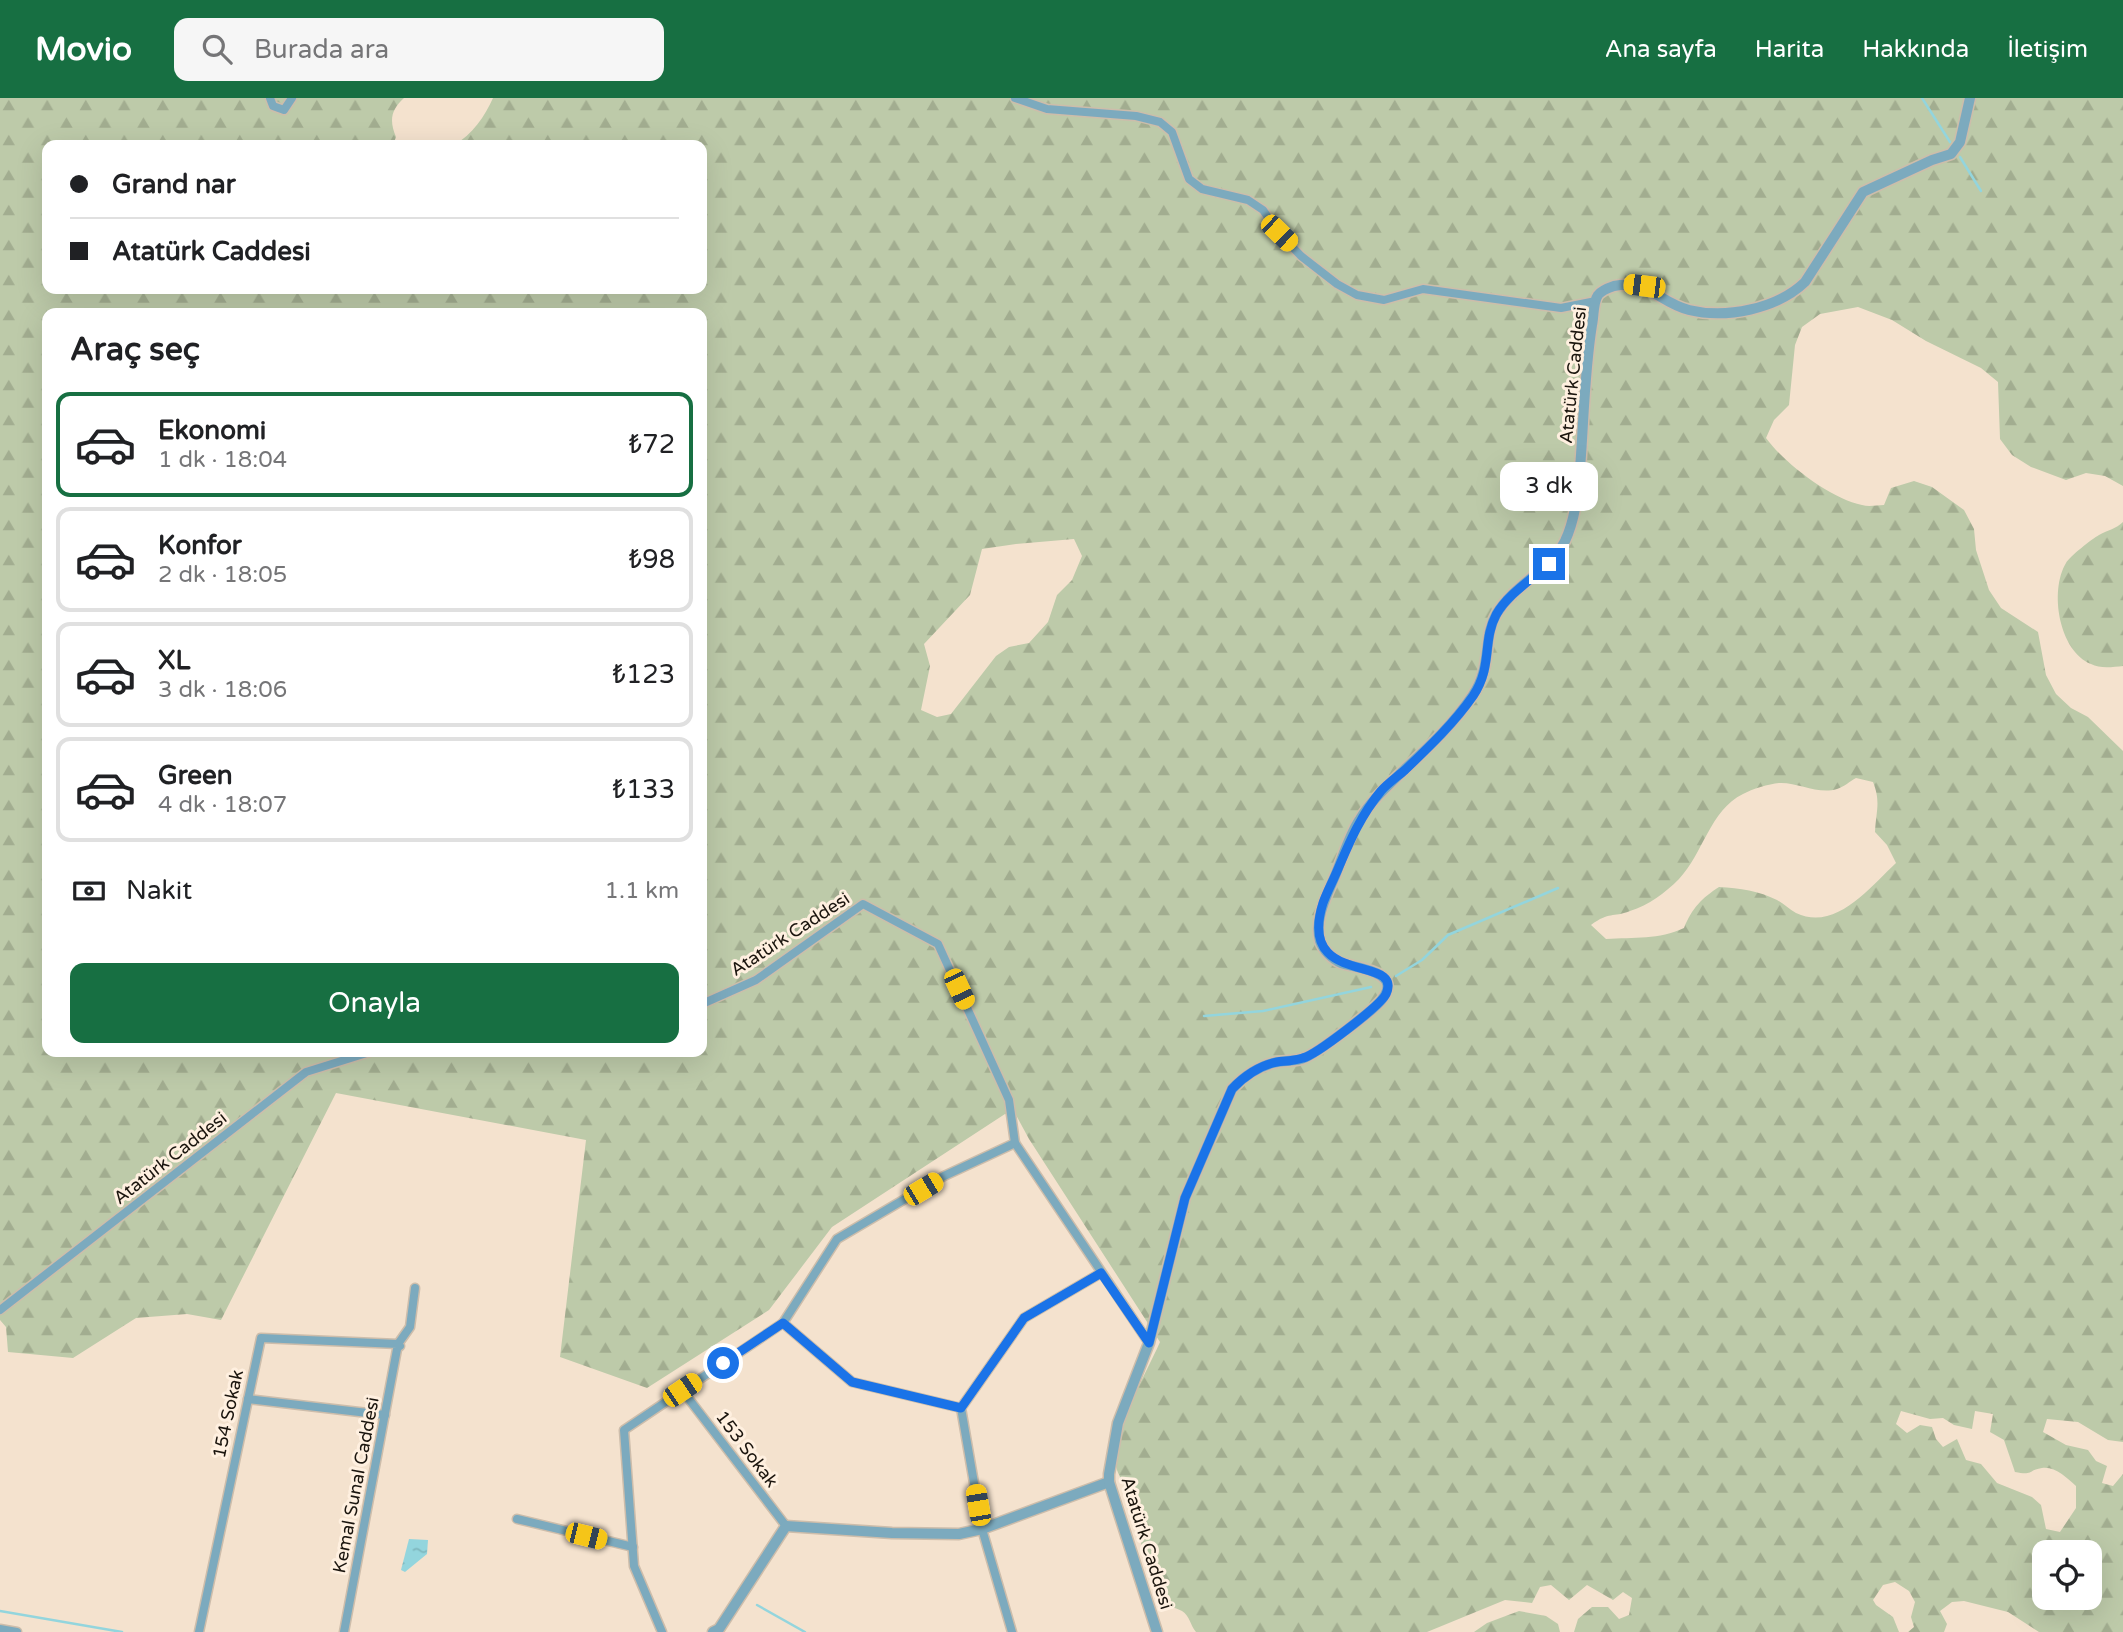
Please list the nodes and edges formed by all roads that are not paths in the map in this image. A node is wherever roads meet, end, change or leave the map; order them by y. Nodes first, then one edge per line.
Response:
1 (270, 98) edge
2 (292, 98) edge
3 (1015, 98) edge
4 (1970, 98) edge
5 (1596, 301) junction
6 (707, 1002) edge
7 (354, 1057) edge
8 (1015, 1143) junction
9 (1101, 1273) junction
10 (415, 1288) dead end
11 (0, 1310) edge
12 (783, 1323) junction
13 (1149, 1343) junction
14 (401, 1346) junction
15 (682, 1390) junction
16 (248, 1399) junction
17 (961, 1408) junction
18 (385, 1415) junction
19 (1109, 1482) junction
20 (517, 1519) dead end
21 (786, 1526) junction
22 (982, 1530) junction
23 (632, 1547) junction
24 (0, 1629) edge
25 (18, 1632) edge
26 (199, 1632) edge
27 (344, 1632) edge
28 (663, 1632) edge
29 (713, 1632) edge
30 (1012, 1632) edge
31 (1157, 1632) edge

1 - 2 street
3 - 5 street
4 - 5 street, Atatürk Caddesi
5 - 13 street, Atatürk Caddesi
6 - 8 street, Atatürk Caddesi
7 - 11 street, Atatürk Caddesi
8 - 9 street, Atatürk Caddesi
8 - 12 street
9 - 13 street, Atatürk Caddesi
9 - 17 street
10 - 14 street, Kemal Sunal Caddesi
12 - 15 street
12 - 17 street
13 - 19 street, Atatürk Caddesi
14 - 16 street, 154 Sokak
14 - 18 street, Kemal Sunal Caddesi
15 - 21 street, 153 Sokak
15 - 23 street
16 - 18 street
16 - 26 street, 154 Sokak
17 - 22 street
18 - 27 street, Kemal Sunal Caddesi
19 - 22 street
19 - 31 street, Atatürk Caddesi
20 - 23 street
21 - 22 street
21 - 29 street
22 - 30 street
23 - 28 street
24 - 25 street

